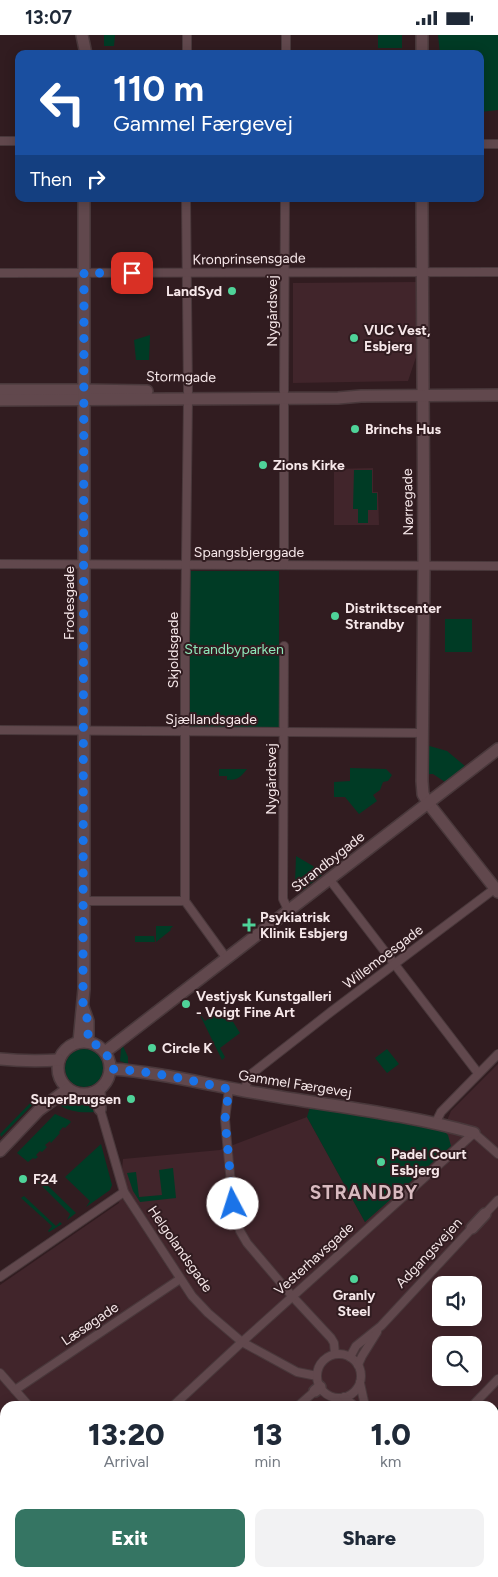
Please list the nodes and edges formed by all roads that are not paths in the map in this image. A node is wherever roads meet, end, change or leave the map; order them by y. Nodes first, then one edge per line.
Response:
1 (82, 35) edge
2 (90, 35) edge
3 (187, 35) edge
4 (286, 35) edge
5 (422, 35) edge
6 (85, 50) edge
7 (87, 50) edge
8 (186, 50) edge
9 (286, 50) edge
10 (422, 50) edge
11 (0, 141) edge
12 (15, 141) edge
13 (484, 143) edge
14 (498, 144) edge
15 (84, 202) edge
16 (186, 202) edge
17 (285, 202) edge
18 (422, 202) edge
19 (284, 271) junction
20 (498, 271) edge
21 (422, 272) junction
22 (0, 273) edge
23 (84, 273) junction
24 (186, 273) junction
25 (0, 390) edge
26 (84, 394) junction
27 (284, 395) junction
28 (422, 395) junction
29 (498, 395) edge
30 (188, 396) junction
31 (0, 400) edge
32 (0, 564) edge
33 (84, 564) junction
34 (186, 565) junction
35 (284, 565) junction
36 (424, 566) junction
37 (498, 566) edge
38 (284, 646) dead end
39 (0, 730) edge
40 (84, 731) junction
41 (186, 731) junction
42 (284, 732) junction
43 (423, 733) junction
44 (498, 749) edge
45 (428, 803) junction
46 (330, 880) junction
47 (497, 888) edge
48 (83, 901) junction
49 (185, 901) junction
50 (289, 912) junction
51 (227, 959) junction
52 (394, 964) junction
53 (83, 1042) junction
54 (105, 1052) junction
55 (498, 1054) edge
56 (0, 1059) edge
57 (111, 1069) junction
58 (478, 1073) junction
59 (61, 1075) junction
60 (229, 1089) junction
61 (245, 1091) junction
62 (95, 1092) junction
63 (100, 1109) joint
64 (436, 1122) junction
65 (474, 1133) junction
66 (1, 1147) edge
67 (498, 1154) edge
68 (124, 1192) junction
69 (498, 1200) edge
70 (485, 1214) joint
71 (472, 1228) joint
72 (0, 1277) edge
73 (180, 1279) junction
74 (292, 1296) junction
75 (381, 1326) junction
76 (242, 1342) junction
77 (335, 1354) junction
78 (350, 1357) junction
79 (358, 1365) junction
80 (0, 1373) edge
81 (498, 1379) edge
82 (360, 1383) junction
83 (317, 1385) junction
84 (15, 1389) junction
85 (344, 1397) junction
86 (25, 1401) edge
87 (178, 1401) edge
88 (303, 1401) edge
89 (349, 1401) edge
90 (364, 1401) edge
91 (477, 1401) edge

1 - 6 street
2 - 7 street
3 - 8 street
4 - 9 street
5 - 10 street
11 - 12 street
13 - 14 street
15 - 23 street, Frodesgade
16 - 24 street, Skjoldsgade
17 - 19 street, Nygårdsvej
18 - 21 street, Nørregade
19 - 21 street, Kronprinsensgade
19 - 24 street, Kronprinsensgade
19 - 27 street, Nygårdsvej
20 - 21 street, Kronprinsensgade
21 - 28 street, Nørregade
22 - 23 street, Kronprinsensgade
23 - 24 street, Kronprinsensgade
23 - 26 street, Frodesgade
24 - 30 street, Skjoldsgade
25 - 26 street, Stormgade
26 - 30 street, Stormgade
26 - 31 street, Stormgade
26 - 33 street, Frodesgade
27 - 28 street, Stormgade
27 - 30 street, Stormgade
27 - 35 street, Nygårdsvej
28 - 29 street, Stormgade
28 - 36 street, Nørregade
30 - 34 street, Skjoldsgade
32 - 33 street, Spangsbjerggade
33 - 34 street, Spangsbjerggade
33 - 40 street, Frodesgade
34 - 35 street, Spangsbjerggade
34 - 41 street, Skjoldsgade
35 - 36 street, Spangsbjerggade
36 - 37 street, Spangsbjerggade
36 - 43 street, Nørregade
38 - 42 street, Nygårdsvej
39 - 40 street, Sjællandsgade
40 - 41 street, Sjællandsgade
40 - 48 street, Frodesgade
41 - 42 street, Sjællandsgade
41 - 49 street, Skjoldsgade
42 - 43 street, Sjællandsgade
42 - 50 street, Nygårdsvej
43 - 45 street, Nørregade
44 - 45 street, Strandbygade
45 - 46 street, Strandbygade
45 - 47 street
46 - 50 street, Strandbygade
46 - 52 street
47 - 52 street, Willemoesgade
48 - 49 street
48 - 53 street, Frodesgade
49 - 51 street
50 - 51 street, Strandbygade
51 - 54 street, Strandbygade
52 - 58 street
52 - 61 street, Willemoesgade
53 - 54 street
53 - 59 street
54 - 57 street
55 - 58 street
56 - 59 street
57 - 60 street, Gammel Færgevej
57 - 62 street
58 - 64 street
59 - 62 street
59 - 66 street
60 - 61 street, Gammel Færgevej
60 - 74 street
61 - 64 street, Gammel Færgevej
62 - 63 street, Helgolandsgade
63 - 68 street, Helgolandsgade
64 - 65 street, Gammel Færgevej
65 - 67 street
65 - 74 street, Vesterhavsgade
68 - 72 street
68 - 73 street, Helgolandsgade
69 - 70 street, Adgangsvejen
70 - 71 street, Adgangsvejen
71 - 75 street, Adgangsvejen
73 - 76 street, Helgolandsgade
73 - 84 street, Læsøgade
74 - 76 street, Vesterhavsgade
74 - 77 street
75 - 78 street, Adgangsvejen
75 - 79 street, Adgangsvejen
76 - 83 street, Helgolandsgade
76 - 87 street, Vesterhavsgade
77 - 78 street
77 - 83 street
78 - 79 street
79 - 82 street
80 - 84 street
81 - 91 street
82 - 85 street
82 - 90 street
83 - 85 street
83 - 88 street
84 - 86 street
85 - 89 street

